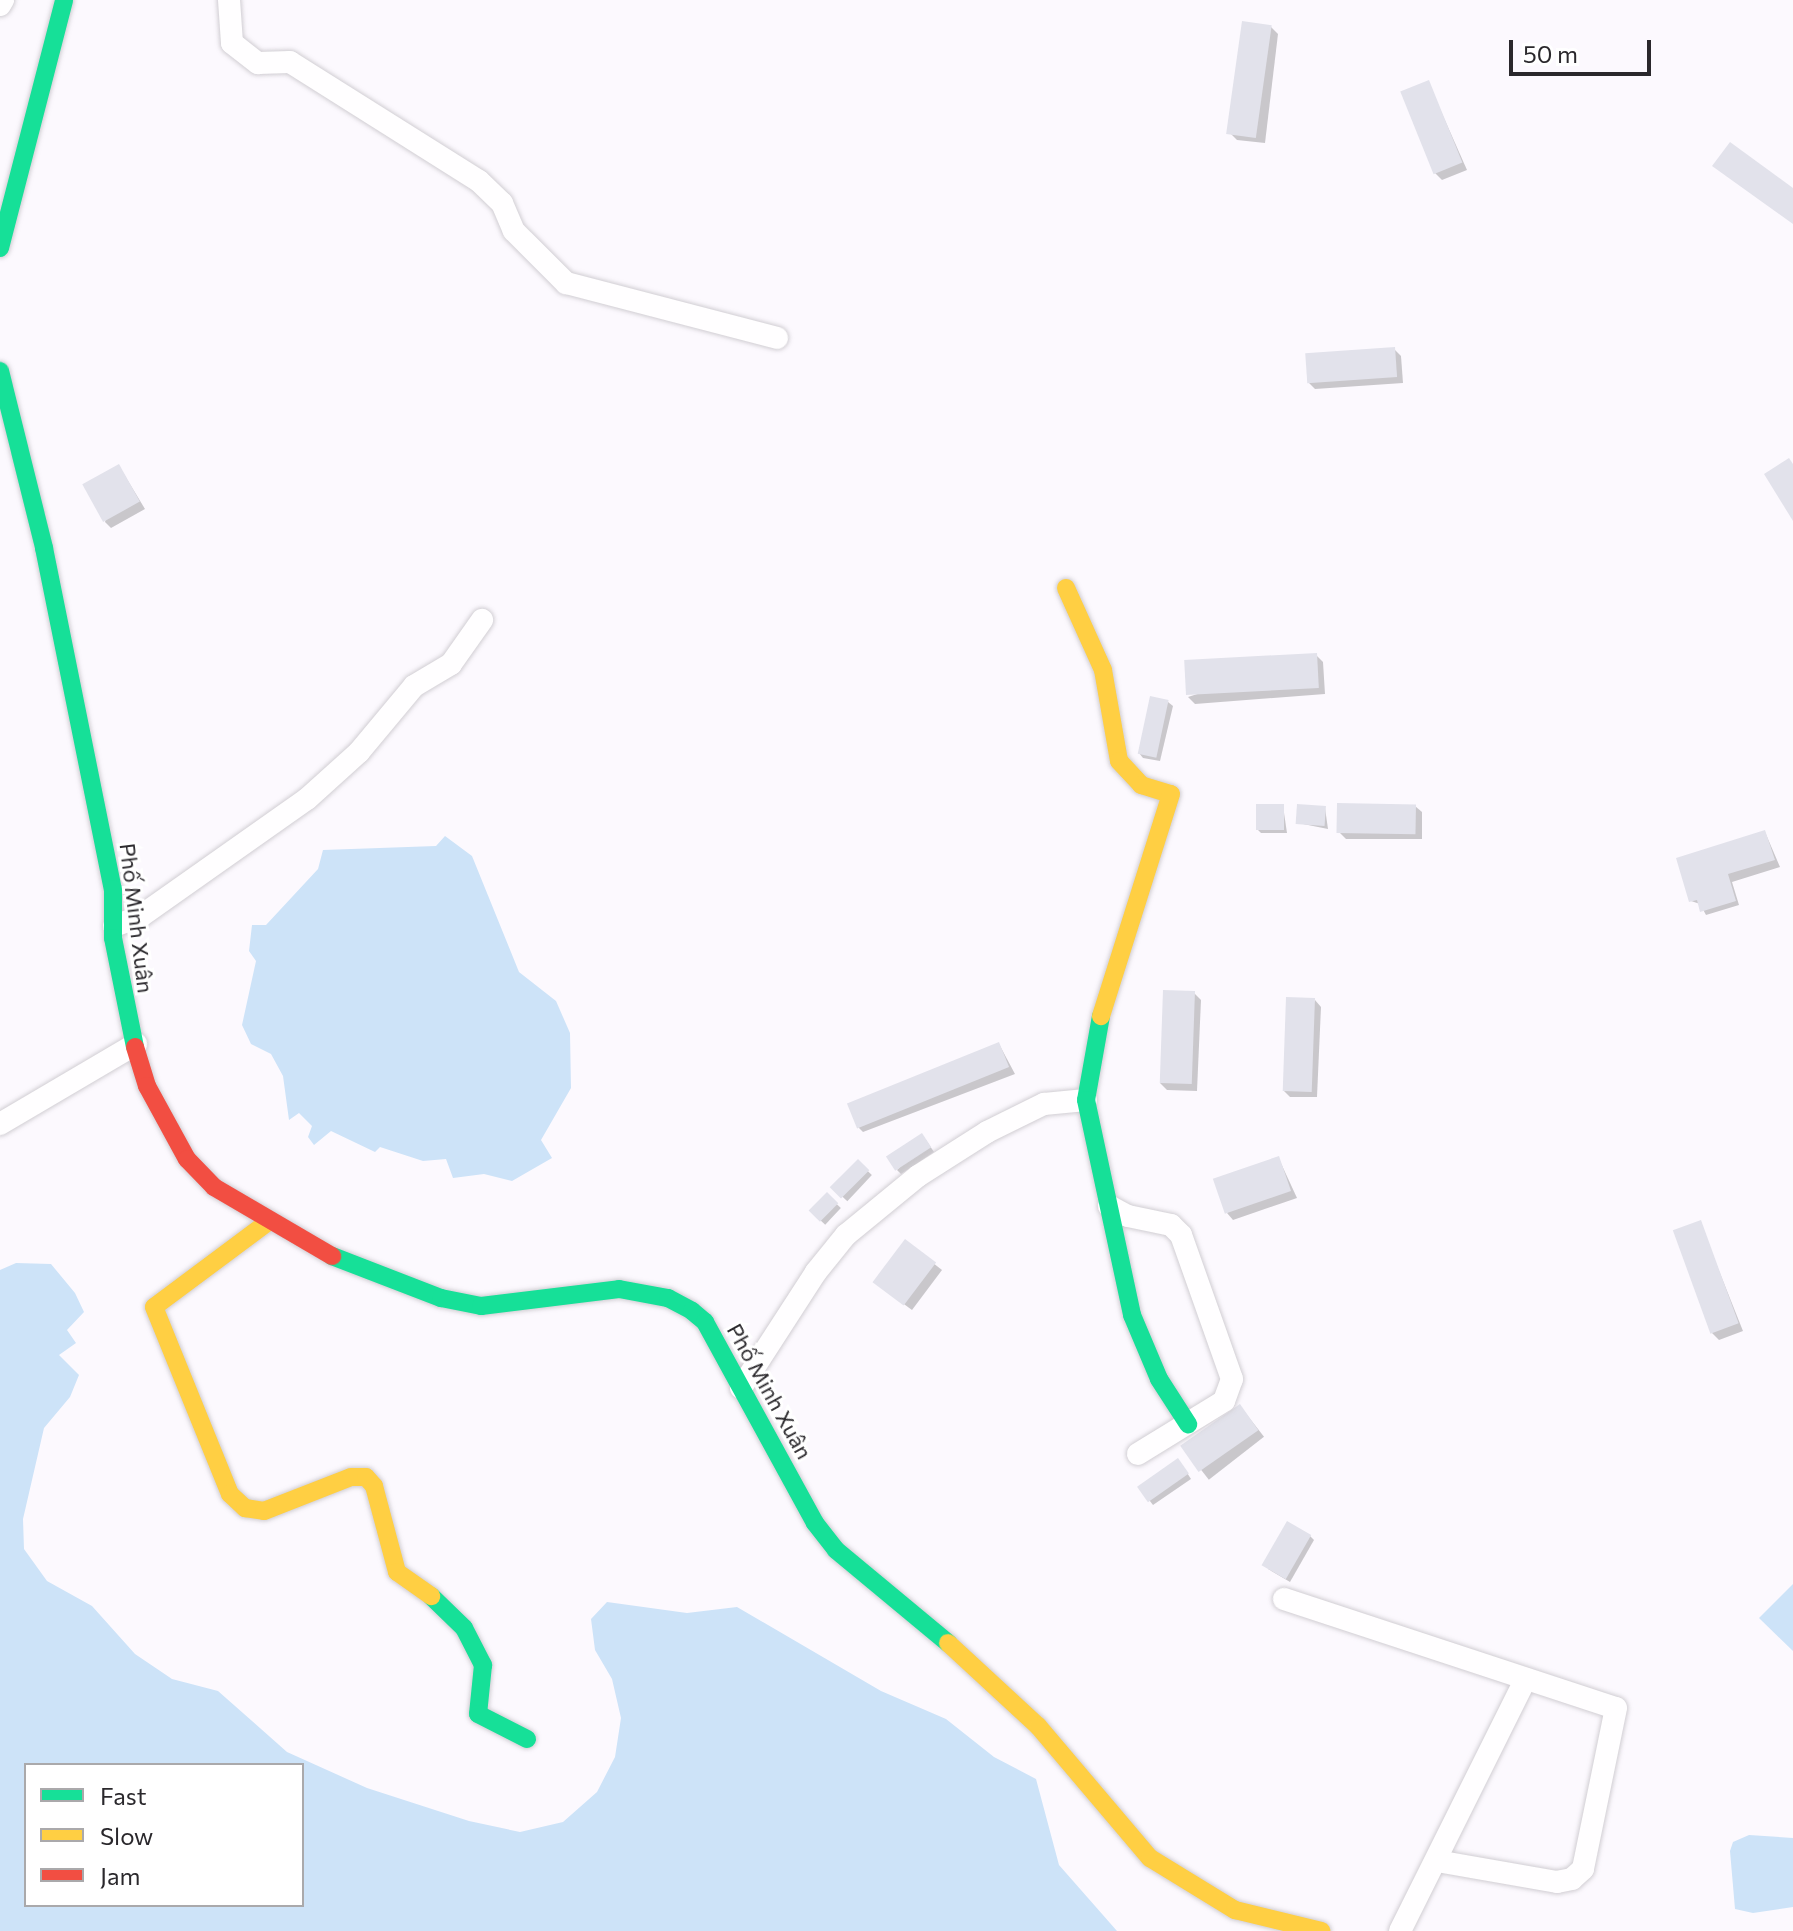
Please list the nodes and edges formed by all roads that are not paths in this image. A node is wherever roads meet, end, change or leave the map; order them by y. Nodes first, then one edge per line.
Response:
1 (64, 0) edge
2 (229, 0) edge
3 (0, 248) edge
4 (777, 338) dead end
5 (0, 371) edge
6 (1066, 588) dead end
7 (482, 620) dead end
8 (114, 926) junction
9 (136, 1044) junction
10 (1086, 1100) junction
11 (0, 1124) edge
12 (1109, 1206) junction
13 (268, 1222) junction
14 (741, 1388) junction
15 (1188, 1424) junction
16 (1138, 1454) dead end
17 (1284, 1599) dead end
18 (1525, 1680) junction
19 (527, 1739) dead end
20 (1437, 1861) junction
21 (1321, 1931) edge
22 (1400, 1931) edge

1 - 3 main road
2 - 4 street
5 - 8 main road, Phố Minh Xuân
6 - 10 main road
7 - 8 street
8 - 9 main road, Phố Minh Xuân
9 - 11 street
9 - 13 main road, Phố Minh Xuân
10 - 12 main road
10 - 14 street
12 - 15 main road
12 - 15 street
13 - 14 main road, Phố Minh Xuân
13 - 19 main road
14 - 21 main road, Phố Minh Xuân
15 - 16 street
17 - 18 street
18 - 20 street
18 - 20 street
20 - 22 street

